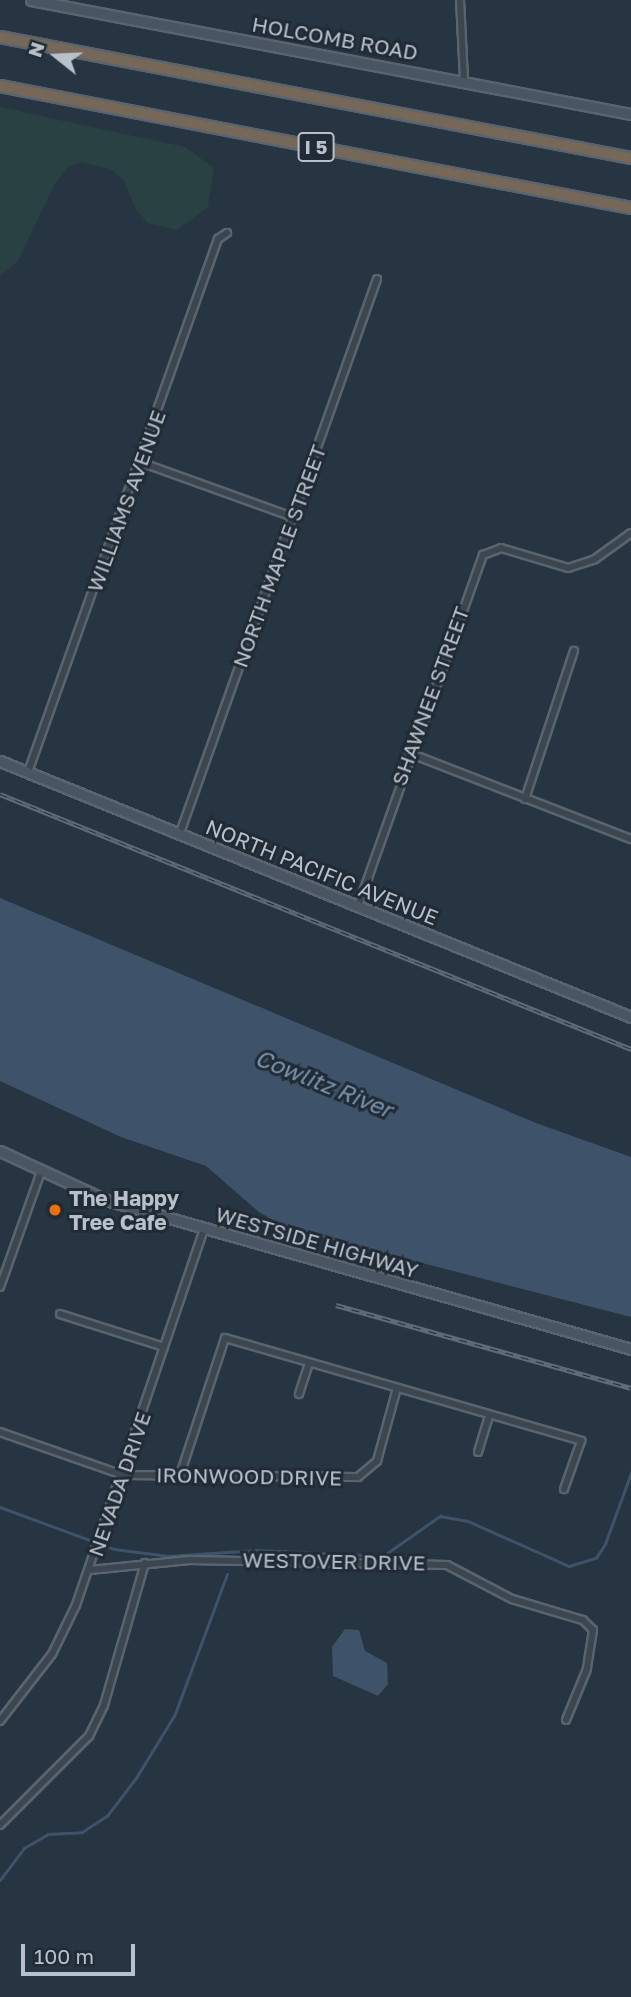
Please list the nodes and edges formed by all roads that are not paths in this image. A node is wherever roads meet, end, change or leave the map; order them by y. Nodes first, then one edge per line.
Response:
1 (31, 0) edge
2 (460, 0) edge
3 (0, 37) edge
4 (464, 79) junction
5 (0, 86) edge
6 (631, 114) edge
7 (631, 158) edge
8 (631, 208) edge
9 (227, 233) dead end
10 (377, 279) dead end
11 (140, 462) junction
12 (293, 517) junction
13 (631, 533) edge
14 (574, 651) dead end
15 (409, 753) junction
16 (0, 761) edge
17 (28, 772) junction
18 (525, 799) junction
19 (180, 833) junction
20 (631, 839) edge
21 (358, 906) junction
22 (631, 1017) edge
23 (0, 1151) edge
24 (41, 1172) junction
25 (204, 1229) junction
26 (0, 1287) edge
27 (60, 1314) dead end
28 (164, 1347) junction
29 (631, 1349) edge
30 (309, 1363) junction
31 (397, 1388) junction
32 (299, 1394) dead end
33 (489, 1417) junction
34 (0, 1432) edge
35 (478, 1452) dead end
36 (122, 1475) junction
37 (180, 1475) junction
38 (564, 1489) dead end
39 (145, 1563) junction
40 (90, 1570) junction
41 (566, 1720) dead end
42 (0, 1721) edge
43 (0, 1825) edge

1 - 4 street, HOLCOMB ROAD
2 - 4 street
3 - 7 highway, I 5
4 - 6 street, HOLCOMB ROAD
5 - 8 highway, I 5
9 - 11 street, WILLIAMS AVENUE
10 - 12 street, NORTH MAPLE STREET
11 - 12 street
11 - 17 street, WILLIAMS AVENUE
12 - 19 street, NORTH MAPLE STREET
13 - 15 street, SHAWNEE STREET
14 - 18 street
15 - 18 street
15 - 21 street, SHAWNEE STREET
16 - 17 street, NORTH PACIFIC AVENUE
17 - 19 street, NORTH PACIFIC AVENUE
18 - 20 street
19 - 21 street, NORTH PACIFIC AVENUE
21 - 22 street, NORTH PACIFIC AVENUE
23 - 24 street, WESTSIDE HIGHWAY
24 - 25 street, WESTSIDE HIGHWAY
24 - 26 street
25 - 28 street, NEVADA DRIVE
25 - 29 street, WESTSIDE HIGHWAY
27 - 28 street
28 - 36 street, NEVADA DRIVE
30 - 31 street
30 - 32 street
30 - 37 street
31 - 33 street
31 - 37 street, IRONWOOD DRIVE
33 - 35 street
33 - 38 street
34 - 36 street, IRONWOOD DRIVE
36 - 37 street, IRONWOOD DRIVE
36 - 40 street, NEVADA DRIVE
39 - 40 street, WESTOVER DRIVE
39 - 41 street, WESTOVER DRIVE
39 - 43 street
40 - 42 street, NEVADA DRIVE

